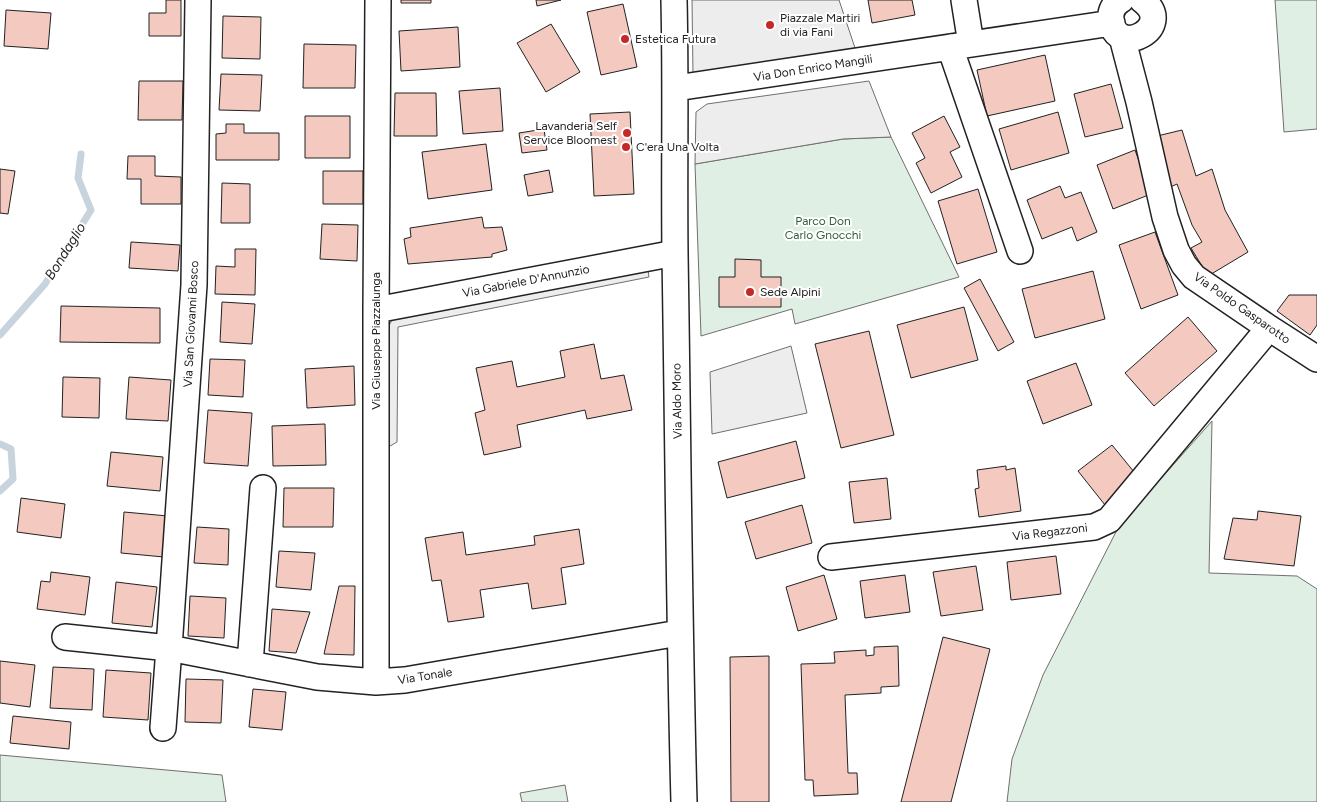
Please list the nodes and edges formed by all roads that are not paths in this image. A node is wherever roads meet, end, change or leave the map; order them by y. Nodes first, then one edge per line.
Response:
1 (198, 0) edge
2 (378, 0) edge
3 (674, 0) edge
4 (964, 0) edge
5 (1142, 0) edge
6 (1115, 14) edge
7 (1148, 32) junction
8 (961, 46) junction
9 (676, 88) junction
10 (1140, 102) junction
11 (1020, 251) dead end
12 (675, 253) junction
13 (376, 310) junction
14 (1269, 328) junction
15 (1317, 359) edge
16 (263, 488) dead end
17 (830, 558) dead end
18 (679, 633) junction
19 (65, 637) dead end
20 (170, 648) junction
21 (250, 664) junction
22 (376, 682) junction
23 (163, 728) dead end
24 (684, 802) edge

1 - 20 street, Via San Giovanni Bosco
2 - 13 street, Via Giuseppe Piazzalunga
3 - 9 street, Via Aldo Moro
4 - 8 street
5 - 7 street, Via Poldo Gasparotto
6 - 7 street, Via Don Enrico Mangili
6 - 8 street, Via Don Enrico Mangili
6 - 10 street, Via Poldo Gasparotto
7 - 10 street, Via Poldo Gasparotto
8 - 9 street, Via Don Enrico Mangili
8 - 11 street
9 - 12 street, Via Aldo Moro
10 - 14 street, Via Poldo Gasparotto
12 - 13 street, Via Gabriele D'Annunzio
12 - 18 street, Via Aldo Moro
13 - 22 street, Via Giuseppe Piazzalunga
14 - 15 street, Via Poldo Gasparotto
14 - 17 street, Via Regazzoni
16 - 21 street
18 - 22 street, Via Tonale
18 - 24 street, Via Aldo Moro
19 - 20 street
20 - 21 street, Via Tonale
20 - 23 street, Via San Giovanni Bosco
21 - 22 street, Via Tonale

